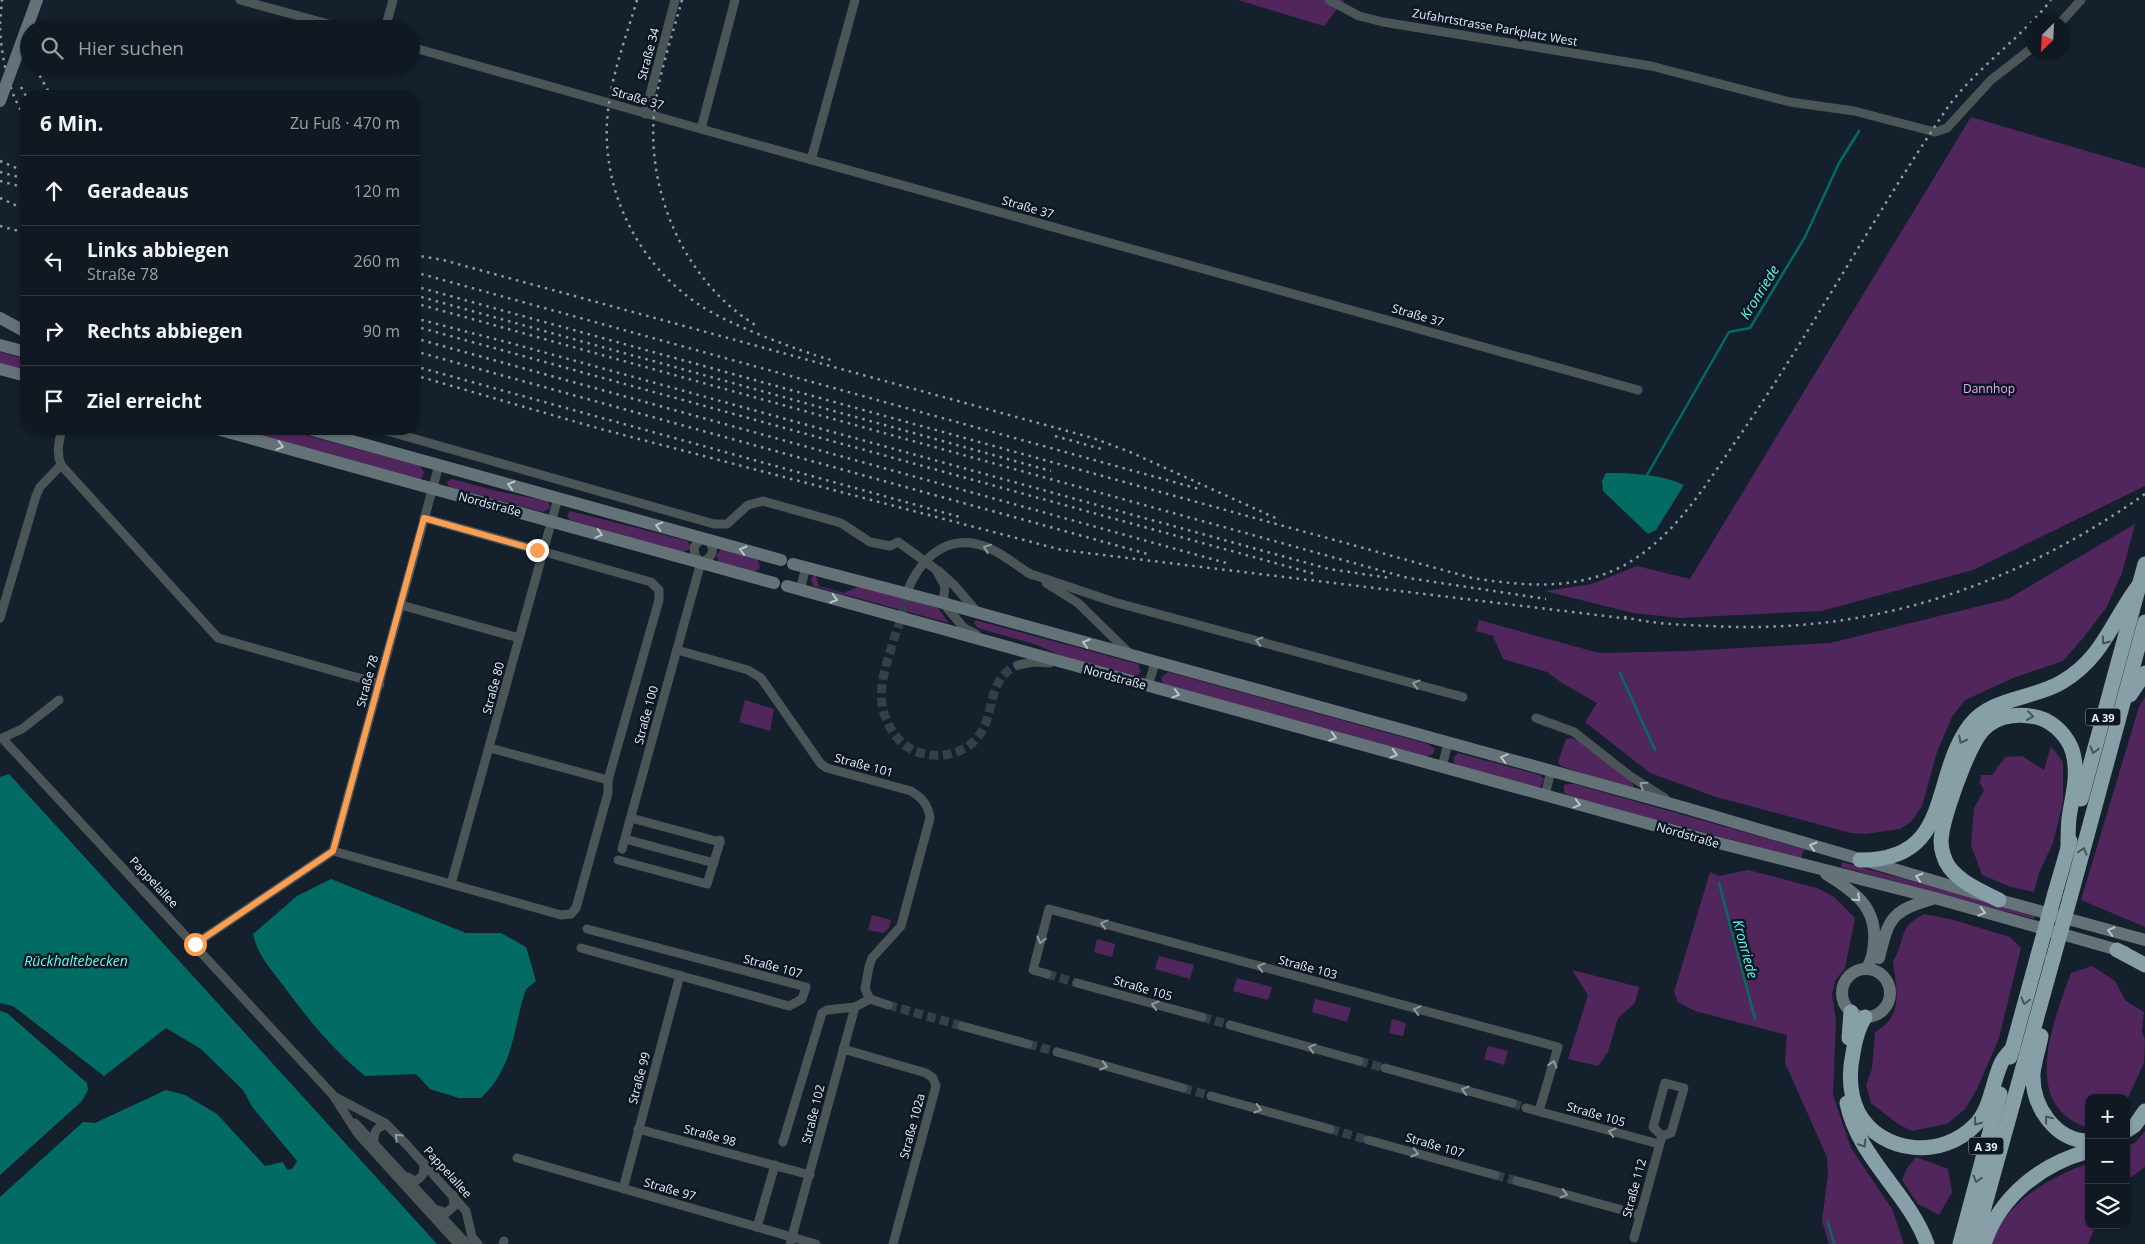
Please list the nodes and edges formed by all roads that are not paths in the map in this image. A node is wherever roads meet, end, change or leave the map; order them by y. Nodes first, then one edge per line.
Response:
1 (36, 0) edge
2 (240, 0) edge
3 (393, 0) edge
4 (675, 0) edge
5 (735, 0) edge
6 (855, 0) edge
7 (1329, 0) edge
8 (2081, 0) edge
9 (2067, 15) edge
10 (29, 20) edge
11 (314, 20) edge
12 (387, 20) edge
13 (20, 45) edge
14 (420, 50) edge
15 (2025, 53) edge
16 (0, 101) edge
17 (644, 114) junction
18 (701, 129) junction
19 (811, 160) junction
20 (0, 318) edge
21 (20, 329) edge
22 (0, 345) edge
23 (20, 350) edge
24 (0, 369) edge
25 (20, 374) edge
26 (1638, 390) dead end
27 (61, 435) edge
28 (239, 435) edge
29 (331, 435) edge
30 (401, 435) edge
31 (61, 465) junction
32 (439, 465) junction
33 (432, 488) junction
34 (558, 498) junction
35 (424, 518) junction
36 (552, 521) junction
37 (706, 539) junction
38 (543, 552) junction
39 (781, 561) junction
40 (700, 562) junction
41 (2145, 564) edge
42 (806, 567) junction
43 (935, 569) junction
44 (1028, 573) junction
45 (775, 583) junction
46 (2139, 585) junction
47 (909, 587) tunnel mouth
48 (800, 590) junction
49 (943, 603) junction
50 (401, 605) junction
51 (978, 613) junction
52 (0, 618) edge
53 (2145, 622) edge
54 (519, 638) junction
55 (994, 643) junction
56 (677, 650) junction
57 (1133, 657) junction
58 (1155, 663) junction
59 (1068, 664) junction
60 (1018, 665) tunnel mouth
61 (2145, 673) edge
62 (380, 684) junction
63 (1148, 686) junction
64 (1463, 697) dead end
65 (59, 700) dead end
66 (1536, 718) dead end
67 (2118, 719) junction
68 (1, 738) edge
69 (1448, 743) junction
70 (490, 748) junction
71 (1442, 767) junction
72 (1551, 771) junction
73 (608, 780) junction
74 (1545, 795) junction
75 (1686, 808) junction
76 (631, 818) junction
77 (625, 839) junction
78 (2068, 848) junction
79 (622, 849) dead end
80 (333, 851) junction
81 (618, 860) dead end
82 (1860, 860) junction
83 (714, 863) junction
84 (1818, 869) junction
85 (451, 884) junction
86 (1935, 898) junction
87 (1999, 900) junction
88 (587, 929) dead end
89 (2145, 940) edge
90 (195, 944) junction
91 (581, 948) dead end
92 (2117, 950) junction
93 (2046, 957) junction
94 (2145, 958) edge
95 (2145, 965) edge
96 (1866, 969) junction
97 (1879, 972) junction
98 (1047, 974) tunnel mouth
99 (680, 975) junction
100 (1077, 983) tunnel mouth
101 (870, 999) junction
102 (888, 1005) tunnel mouth
103 (855, 1007) junction
104 (1858, 1015) junction
105 (1202, 1017) tunnel mouth
106 (1230, 1025) tunnel mouth
107 (962, 1026) tunnel mouth
108 (1023, 1043) tunnel mouth
109 (2013, 1048) junction
110 (843, 1049) junction
111 (1057, 1052) tunnel mouth
112 (1359, 1061) tunnel mouth
113 (1385, 1068) tunnel mouth
114 (1183, 1088) tunnel mouth
115 (333, 1095) junction
116 (1211, 1096) tunnel mouth
117 (1512, 1103) tunnel mouth
118 (1526, 1108) tunnel mouth
119 (1539, 1111) junction
120 (2145, 1111) edge
121 (346, 1114) junction
122 (2145, 1121) edge
123 (386, 1125) junction
124 (638, 1128) junction
125 (2130, 1128) edge
126 (1330, 1129) tunnel mouth
127 (2130, 1134) edge
128 (1368, 1140) tunnel mouth
129 (1660, 1140) junction
130 (374, 1141) junction
131 (2085, 1141) edge
132 (783, 1142) dead end
133 (2085, 1152) edge
134 (517, 1158) dead end
135 (424, 1163) junction
136 (775, 1165) junction
137 (810, 1175) junction
138 (1496, 1175) tunnel mouth
139 (406, 1176) junction
140 (1517, 1181) tunnel mouth
141 (622, 1189) junction
142 (453, 1196) junction
143 (436, 1209) junction
144 (1640, 1215) junction
145 (757, 1227) junction
146 (1634, 1238) dead end
147 (791, 1241) edge
148 (458, 1244) edge
149 (467, 1244) edge
150 (478, 1244) edge
151 (816, 1244) edge
152 (893, 1244) edge
153 (1927, 1244) edge
154 (1960, 1244) edge
155 (1974, 1244) edge
156 (1984, 1244) edge

1 - 10 street, bridge
2 - 11 street
3 - 12 street
4 - 17 street, Straße 34
5 - 18 street
6 - 19 street
7 - 15 street, Zufahrtstrasse Parkplatz West
8 - 9 street
13 - 16 street, bridge
14 - 17 street, Straße 37
17 - 18 street, Straße 37
18 - 19 street, Straße 37
19 - 26 street, Straße 37
20 - 21 street
22 - 23 street
24 - 25 street
27 - 31 street
28 -> 33 street, Nordstraße
29 - 32 street, Nordstraße
30 - 43 street, bridge
31 - 52 street
31 - 62 street
32 - 33 street, Straße 78
34 -> 32 street, Nordstraße
33 - 35 street, Straße 78
33 - 36 street, Nordstraße
34 - 36 street, Straße 80
37 -> 34 street, Nordstraße
35 - 38 street
35 - 50 street, Straße 78
36 - 38 street, Straße 80
36 -> 40 street, Nordstraße
39 -> 37 street, Nordstraße
37 - 40 street
37 - 40 street
38 - 54 street, Straße 80
38 - 73 street
39 - 42 street, Nordstraße
39 - 45 street
40 - 45 street, Nordstraße
40 - 56 street, Straße 100
41 - 46 highway, A 39
42 - 48 street
42 - 49 street, Nordstraße
43 - 49 street
43 - 51 street
44 -> 47 street
44 - 57 street
64 -> 44 street
45 - 48 street, Nordstraße
46 -> 78 highway, A 39
46 -> 82 highway
48 -> 55 street, Nordstraße
49 - 51 street, Nordstraße
49 - 55 street
50 - 54 street
50 - 62 street, Straße 78
57 -> 51 street, Nordstraße
53 - 67 highway, A 39
54 - 70 street, Straße 80
55 - 59 street, Nordstraße
56 - 76 street, Straße 100
56 - 101 street, Straße 101
57 - 58 street, Nordstraße
58 - 63 street
58 - 69 street, Nordstraße
59 - 60 street
59 - 63 street, Nordstraße
61 - 67 highway
62 - 80 street, Straße 78
63 -> 71 street, Nordstraße
65 - 68 street, Pappelallee
75 -> 66 street, Nordstraße
93 -> 67 highway, A 39, bridge
68 - 90 street, Pappelallee
69 - 71 street
72 -> 69 street, Nordstraße
70 - 73 street
70 - 85 street, Straße 80
71 - 74 street, Nordstraße
72 - 74 street
72 - 75 street, Nordstraße
73 - 85 street
74 -> 84 street, Nordstraße
82 -> 75 street, Nordstraße
76 - 77 street, Straße 100
76 - 83 street
77 - 79 street, Straße 100
77 - 83 street
87 -> 78 highway
78 - 93 highway, A 39, bridge
80 - 85 street
80 - 90 street
81 - 83 street
87 -> 82 street, Nordstraße
84 - 86 street, Nordstraße
84 -> 96 street
86 -> 92 street, Nordstraße
86 - 97 street
89 -> 87 street, Nordstraße
88 - 99 street, Straße 107
90 - 115 street, Pappelallee
91 - 99 street, Straße 107
92 - 94 street, Nordstraße
92 - 95 highway
93 -> 109 highway, A 39
131 -> 93 highway
93 - 155 highway, A 39
96 - 97 street
96 - 104 street
97 - 104 street
119 -> 98 street, Straße 103
99 - 124 street, Straße 99
105 -> 100 street, Straße 105
101 - 102 street
101 - 103 street
103 - 110 street, Straße 102
103 - 132 street, Straße 102
109 -> 104 highway
104 -> 153 highway
112 -> 106 street
107 - 108 street
109 -> 154 highway, A 39
110 - 137 street, Straße 102
110 - 152 street, Straße 102a
111 -> 114 street
117 -> 113 street
115 - 121 street, Pappelallee
115 - 123 street, Pappelallee
116 -> 126 street
118 - 119 street, Straße 105
129 -> 119 street, Straße 105
120 - 125 highway
121 - 130 street
121 - 148 street, Pappelallee
122 - 127 highway
123 - 130 street
135 -> 123 street, Pappelallee
124 - 136 street, Straße 98
124 - 141 street, Straße 99
128 -> 138 street, Straße 107
129 - 129 street
129 - 144 street, Straße 112
130 - 139 street
133 - 156 highway
134 - 141 street, Straße 97
135 - 139 street
135 - 142 street, Pappelallee
136 - 137 street, Straße 98
136 - 145 street
137 - 147 street, Straße 102
139 - 143 street
140 -> 144 street
141 - 145 street, Straße 97
142 - 143 street
142 - 150 street, Pappelallee
143 - 149 street
144 - 146 street, Straße 112
145 - 147 street, Straße 97
147 - 151 street, Straße 97

